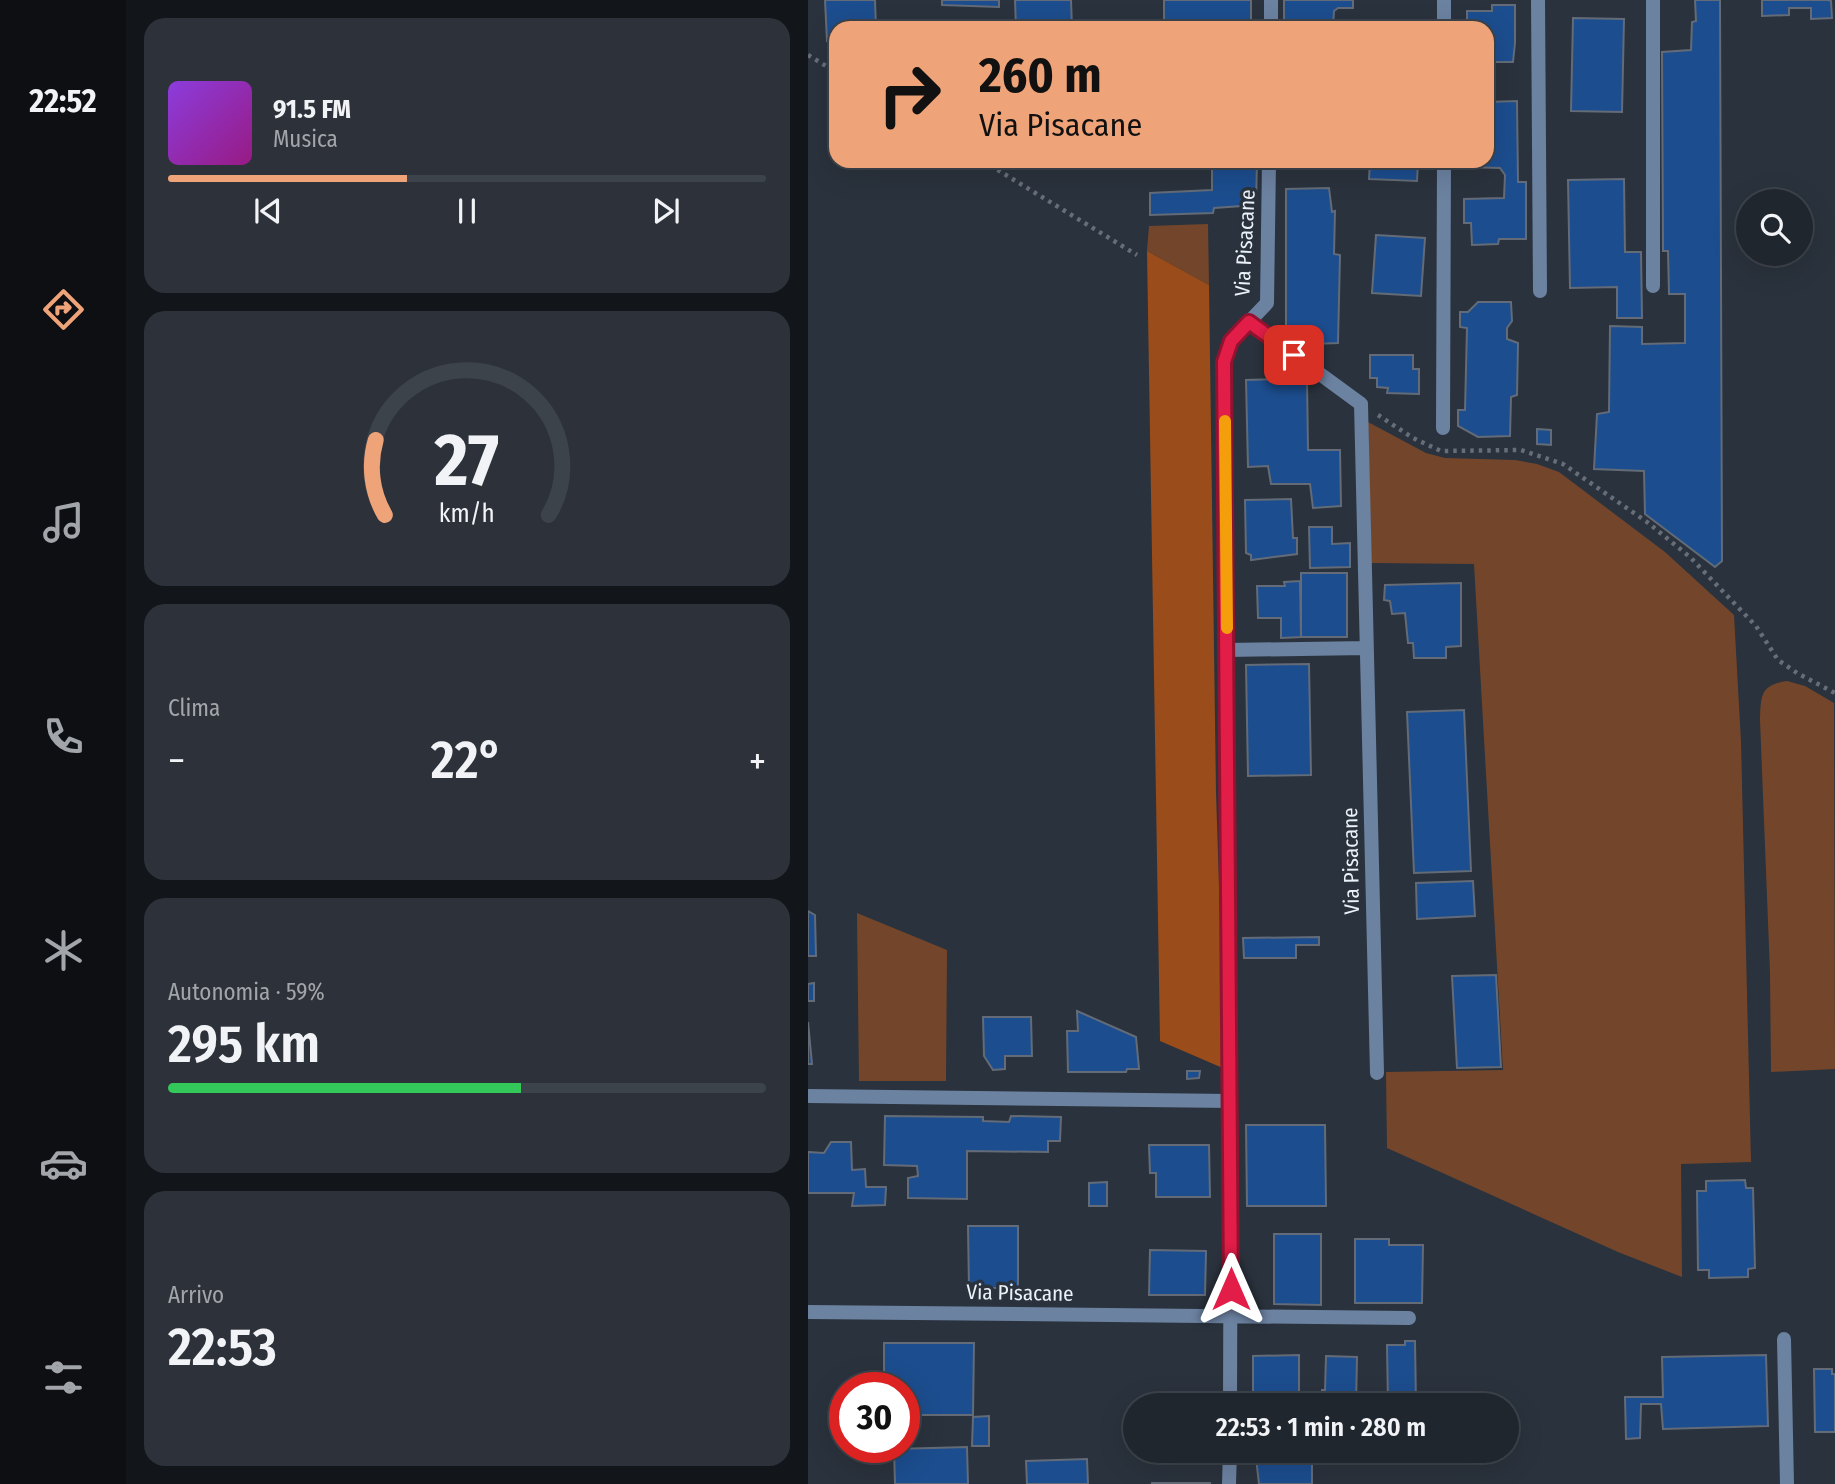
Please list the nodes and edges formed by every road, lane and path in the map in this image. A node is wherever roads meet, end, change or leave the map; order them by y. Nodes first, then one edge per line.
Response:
1 (1271, 0) edge
2 (1444, 0) edge
3 (1538, 0) edge
4 (1653, 0) edge
5 (1271, 21) edge
6 (1444, 21) edge
7 (808, 55) edge
8 (829, 68) edge
9 (994, 168) edge
10 (1269, 168) edge
11 (1444, 168) edge
12 (1138, 256) dead end
13 (1653, 286) dead end
14 (1540, 291) dead end
15 (1249, 322) junction
16 (1361, 404) junction
17 (1443, 428) dead end
18 (1366, 648) junction
19 (1227, 650) junction
20 (1835, 693) edge
21 (1377, 1073) dead end
22 (808, 1096) edge
23 (1231, 1101) junction
24 (808, 1312) edge
25 (1231, 1316) junction
26 (1409, 1318) dead end
27 (1784, 1339) dead end
28 (1230, 1393) edge
29 (1230, 1463) edge
30 (1229, 1484) edge
31 (1787, 1484) edge

1 - 5 street
2 - 6 street
3 - 14 street
4 - 13 street
7 - 8 path
9 - 12 path
10 - 15 street, Via Pisacane
11 - 17 street
15 - 16 street, Via Pisacane
15 - 19 street, Via Pisacane
16 - 18 street, Via Pisacane
16 - 20 path
18 - 19 street
18 - 21 street, Via Pisacane
19 - 23 street, Via Pisacane
22 - 23 street
23 - 25 street, Via Pisacane
24 - 25 street, Via Pisacane
25 - 26 street, Via Pisacane
25 - 28 street, Via Pisacane
27 - 31 street
29 - 30 street

